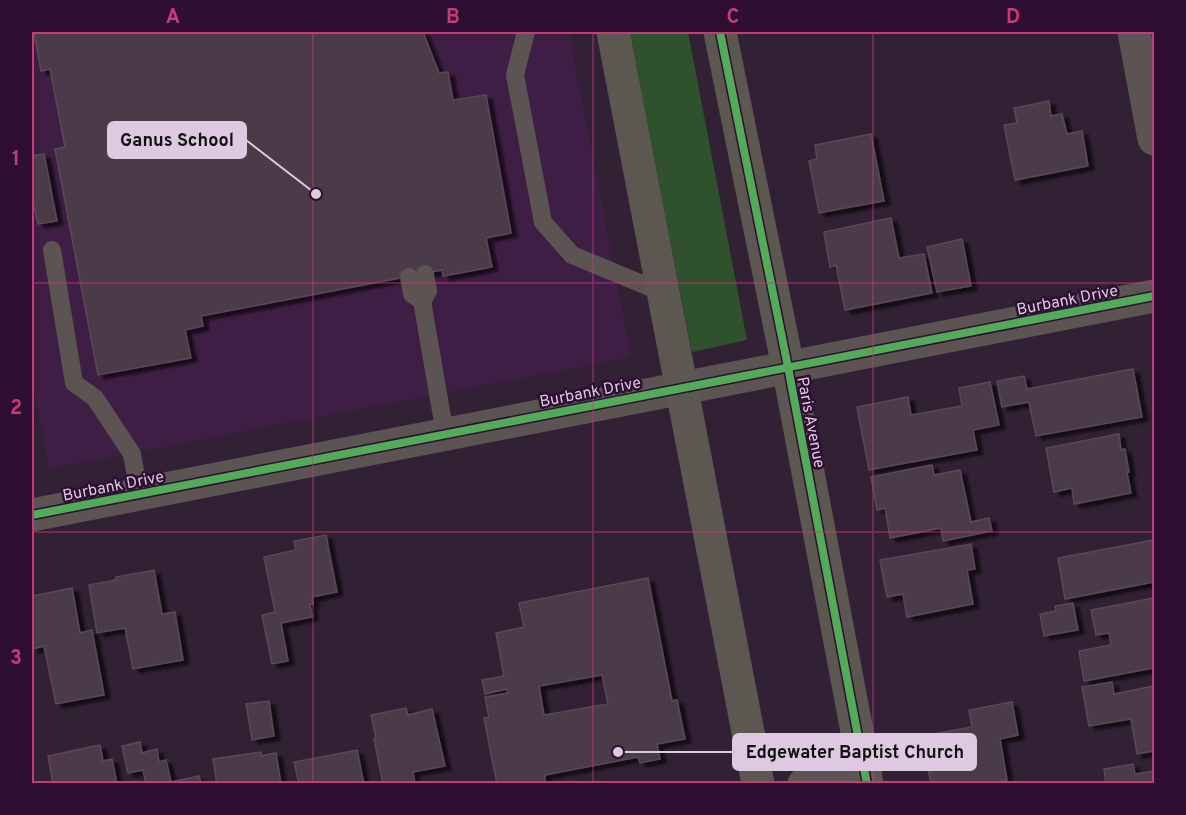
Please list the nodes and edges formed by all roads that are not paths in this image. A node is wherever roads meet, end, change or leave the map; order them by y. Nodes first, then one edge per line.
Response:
1 (526, 32) edge
2 (613, 32) edge
3 (720, 32) edge
4 (1134, 32) edge
5 (1155, 138) edge
6 (52, 250) dead end
7 (417, 275) dead end
8 (664, 294) junction
9 (1155, 296) edge
10 (788, 367) junction
11 (683, 387) junction
12 (445, 434) junction
13 (139, 494) junction
14 (32, 515) edge
15 (866, 778) edge
16 (758, 783) edge
17 (804, 783) edge

1 - 8 lane
2 - 8 street
3 - 10 street, Paris Avenue
4 - 5 street
6 - 13 lane
7 - 12 lane
8 - 11 street
9 - 10 street, Burbank Drive
10 - 11 street, Burbank Drive
10 - 15 street, Paris Avenue
11 - 12 street, Burbank Drive
11 - 16 street
12 - 13 street, Burbank Drive
13 - 14 street, Burbank Drive
15 - 17 street

